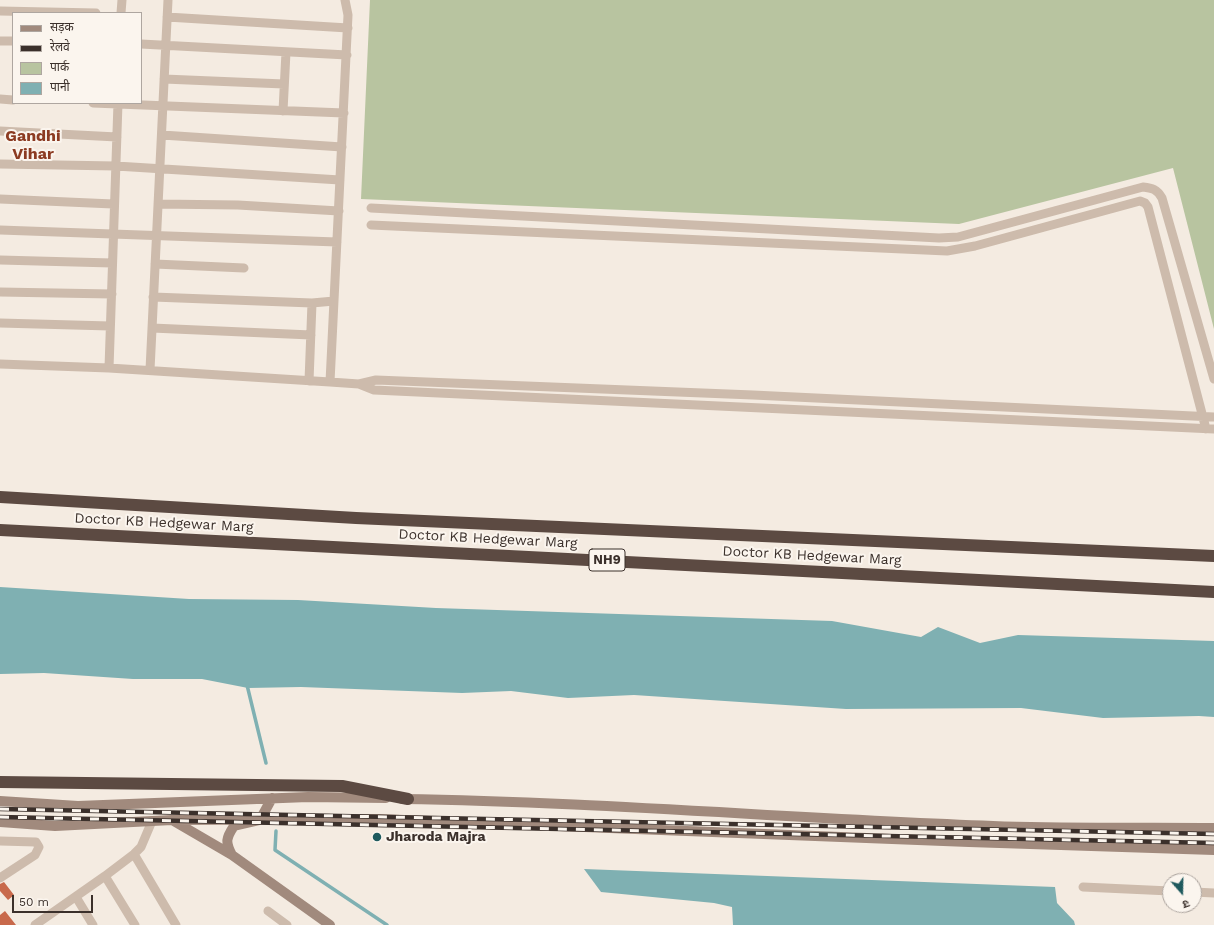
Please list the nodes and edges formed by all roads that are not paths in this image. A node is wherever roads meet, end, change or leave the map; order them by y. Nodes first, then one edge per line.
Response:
1 (122, 0) edge
2 (168, 0) edge
3 (345, 0) edge
4 (0, 11) edge
5 (48, 12) edge
6 (121, 12) edge
7 (168, 17) junction
8 (348, 28) junction
9 (0, 41) edge
10 (12, 41) edge
11 (142, 44) edge
12 (166, 45) junction
13 (286, 52) junction
14 (347, 55) junction
15 (164, 79) junction
16 (284, 84) junction
17 (0, 99) edge
18 (12, 100) edge
19 (118, 104) edge
20 (163, 106) junction
21 (283, 111) junction
22 (344, 113) junction
23 (0, 131) edge
24 (162, 136) junction
25 (117, 137) junction
26 (342, 147) junction
27 (0, 164) edge
28 (116, 166) junction
29 (160, 168) junction
30 (340, 180) junction
31 (0, 199) edge
32 (113, 204) junction
33 (158, 204) junction
34 (372, 208) dead end
35 (339, 211) junction
36 (371, 224) dead end
37 (0, 230) edge
38 (113, 234) junction
39 (156, 237) junction
40 (337, 242) junction
41 (0, 260) edge
42 (112, 263) junction
43 (155, 264) junction
44 (244, 268) dead end
45 (0, 292) edge
46 (112, 294) junction
47 (153, 297) junction
48 (334, 301) junction
49 (312, 303) junction
50 (0, 323) edge
51 (110, 326) junction
52 (152, 328) junction
53 (311, 335) junction
54 (0, 364) edge
55 (109, 368) junction
56 (150, 370) junction
57 (1214, 379) edge
58 (309, 381) junction
59 (330, 382) junction
60 (359, 384) junction
61 (1203, 417) junction
62 (1214, 418) edge
63 (1210, 429) edge
64 (0, 497) edge
65 (0, 530) edge
66 (1214, 556) edge
67 (1214, 592) edge
68 (0, 782) edge
69 (272, 798) junction
70 (408, 799) junction
71 (0, 801) edge
72 (172, 820) junction
73 (260, 820) junction
74 (152, 821) junction
75 (0, 822) edge
76 (1214, 828) edge
77 (0, 841) edge
78 (1214, 850) edge
79 (134, 854) junction
80 (232, 855) junction
81 (105, 876) junction
82 (0, 878) edge
83 (1083, 887) dead end
84 (1162, 891) edge
85 (1202, 892) edge
86 (1214, 893) edge
87 (76, 897) junction
88 (268, 911) dead end
89 (35, 925) edge
90 (93, 925) edge
91 (135, 925) edge
92 (176, 925) edge
93 (287, 925) edge
94 (330, 925) edge

1 - 6 street
2 - 7 street
3 - 8 street
4 - 5 street
7 - 8 street
7 - 12 street
8 - 14 street
9 - 10 street
11 - 12 street
12 - 13 street
12 - 15 street
13 - 14 street
13 - 16 street
14 - 22 street
15 - 16 street
15 - 20 street
16 - 21 street
17 - 18 street
19 - 20 street
19 - 25 street
20 - 21 street
20 - 24 street
21 - 22 street
22 - 26 street
23 - 25 street
24 - 26 street
24 - 29 street
25 - 28 street
26 - 30 street
27 - 28 street
28 - 29 street
28 - 32 street
29 - 30 street
29 - 33 street
30 - 35 street
31 - 32 street
32 - 38 street
33 - 35 street
33 - 39 street
34 - 57 street
35 - 40 street
36 - 61 street
37 - 38 street
38 - 39 street
38 - 42 street
39 - 40 street
39 - 43 street
40 - 48 street
41 - 42 street
42 - 46 street
43 - 44 street
43 - 47 street
45 - 46 street
46 - 51 street
47 - 49 street
47 - 52 street
48 - 49 street
48 - 59 street
49 - 53 street
50 - 51 street
51 - 55 street
52 - 53 street
52 - 56 street
53 - 58 street
54 - 55 street
55 - 56 street
56 - 58 street
58 - 59 street
59 - 60 street
60 - 61 street
60 - 63 street
61 - 62 street
61 - 63 street
64 - 66 highway, Doctor KB Hedgewar Marg / NH9
65 - 67 highway, Doctor KB Hedgewar Marg / NH9
68 - 70 highway
69 - 70 main road
69 - 71 main road
69 - 73 main road
70 - 76 main road
72 - 73 main road
72 - 74 main road
72 - 80 main road
73 - 78 main road
73 - 80 main road
74 - 75 main road
74 - 79 street
77 - 82 street
79 - 81 street
79 - 92 street
80 - 94 main road
81 - 87 street
81 - 91 street
83 - 84 street
85 - 86 street
87 - 89 street
87 - 90 street
88 - 93 street

